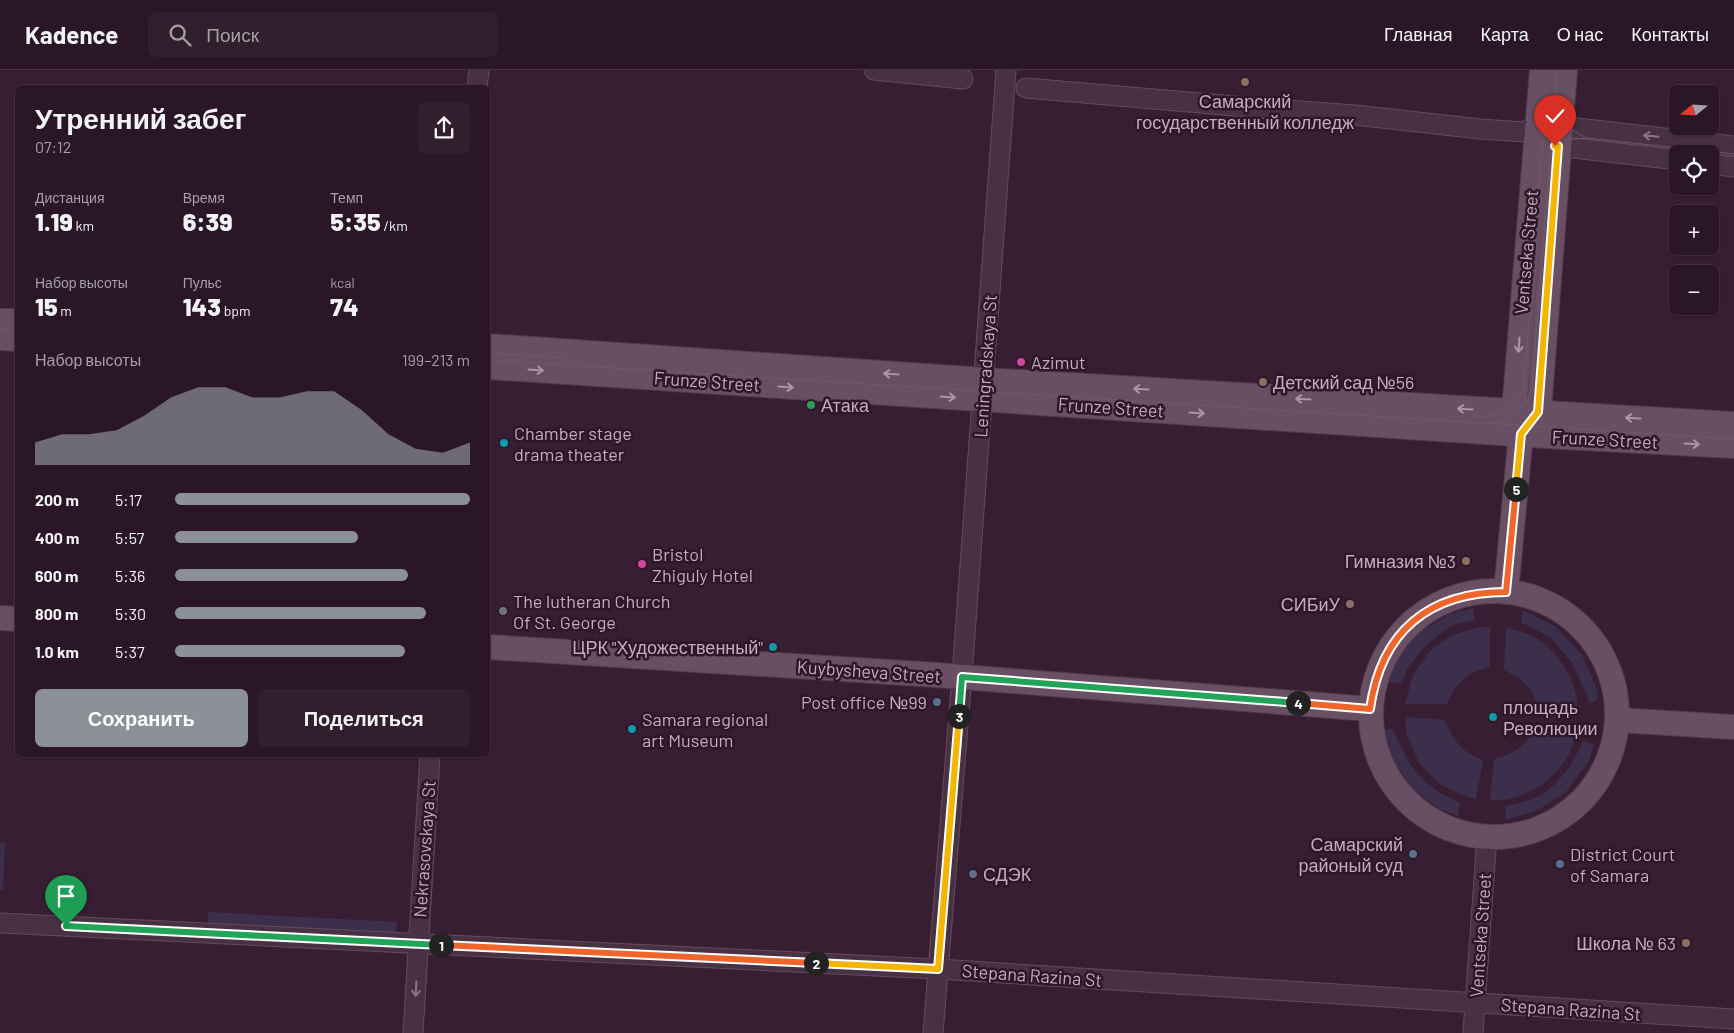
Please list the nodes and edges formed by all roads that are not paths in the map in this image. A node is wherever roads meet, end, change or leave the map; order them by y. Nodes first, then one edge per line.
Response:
1 (479, 70) edge
2 (874, 70) edge
3 (1006, 70) edge
4 (1542, 70) edge
5 (1565, 70) edge
6 (963, 79) dead end
7 (478, 85) edge
8 (1026, 88) dead end
9 (1532, 134) junction
10 (1559, 136) junction
11 (1734, 146) edge
12 (1669, 158) edge
13 (1719, 165) edge
14 (1734, 166) edge
15 (0, 320) edge
16 (15, 321) edge
17 (0, 338) edge
18 (15, 339) edge
19 (490, 346) edge
20 (490, 367) edge
21 (983, 390) junction
22 (1538, 412) junction
23 (1517, 422) junction
24 (1734, 424) edge
25 (1734, 446) edge
26 (1506, 592) junction
27 (0, 618) edge
28 (15, 619) edge
29 (490, 647) edge
30 (963, 670) junction
31 (1370, 709) junction
32 (1618, 720) junction
33 (1734, 727) edge
34 (430, 757) edge
35 (1487, 836) junction
36 (0, 923) edge
37 (418, 944) junction
38 (938, 969) junction
39 (1476, 1003) junction
40 (1734, 1019) edge
41 (413, 1033) edge
42 (933, 1033) edge
43 (1473, 1033) edge

1 - 7 street
2 - 6 street
3 - 21 street, Leningradskaya St
4 - 9 main road, Ventseka Street
5 - 10 main road, Ventseka Street
8 - 9 street
9 - 10 street
9 -> 23 main road, Ventseka Street
11 -> 10 street
10 - 12 street
10 - 22 main road, Ventseka Street
13 - 14 street
15 - 16 main road
17 - 18 main road
21 -> 19 main road, Frunze Street
20 -> 21 main road, Frunze Street
21 - 23 main road, Frunze Street
21 - 30 street, Leningradskaya St
22 - 23 main road, Frunze Street
24 -> 22 main road, Frunze Street
23 -> 25 main road, Frunze Street
23 - 26 main road, Ventseka Street
26 - 31 main road
26 - 32 main road
27 - 28 main road
29 - 30 main road, Kuybysheva Street
30 - 31 main road, Kuybysheva Street
30 - 38 street, Leningradskaya St
31 - 35 main road
32 - 33 main road
32 - 35 main road
34 - 37 street, Nekrasovskaya St
35 - 39 street, Ventseka Street
36 - 37 street, Stepana Razina St
37 - 38 street, Stepana Razina St
37 -> 41 street, Nekrasovskaya St
38 - 39 street, Stepana Razina St
38 - 42 street, Leningradskaya St
39 - 40 street, Stepana Razina St
39 - 43 street, Ventseka Street

